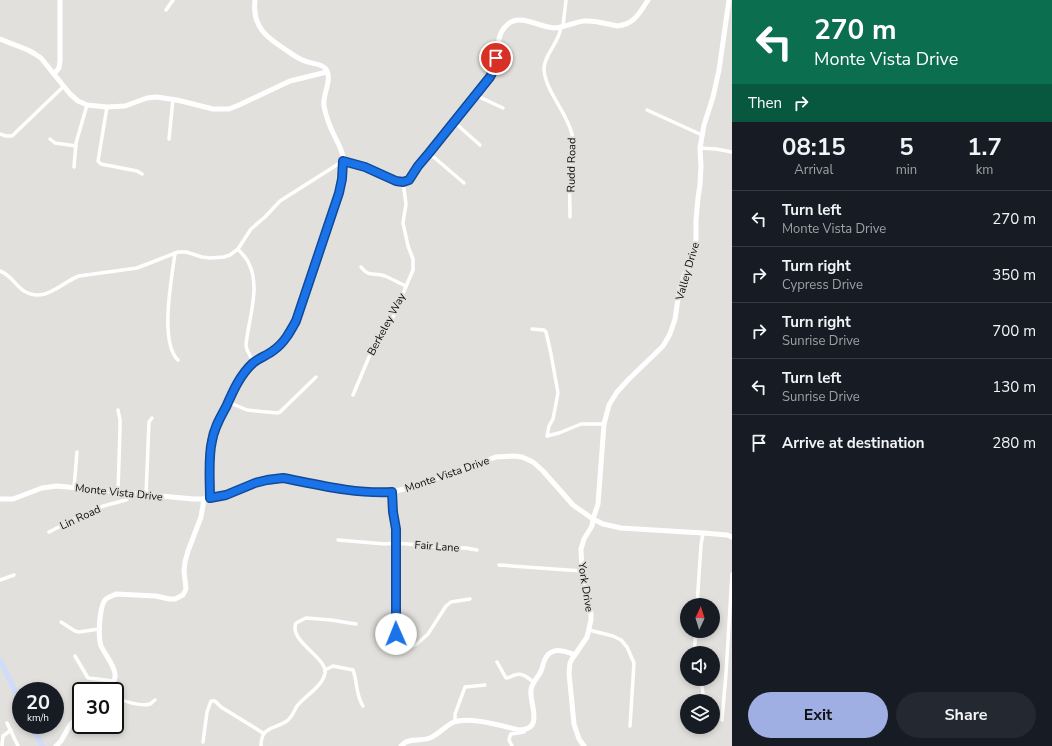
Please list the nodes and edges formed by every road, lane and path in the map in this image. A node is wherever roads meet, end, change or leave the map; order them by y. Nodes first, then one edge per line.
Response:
1 (60, 0) edge
2 (173, 0) edge
3 (255, 0) edge
4 (566, 0) edge
5 (648, 0) edge
6 (729, 0) edge
7 (166, 10) dead end
8 (562, 27) junction
9 (0, 39) edge
10 (327, 72) junction
11 (54, 74) junction
12 (64, 86) junction
13 (475, 95) junction
14 (173, 99) junction
15 (87, 105) junction
16 (107, 107) junction
17 (503, 108) dead end
18 (647, 110) dead end
19 (454, 122) junction
20 (0, 134) edge
21 (702, 135) junction
22 (169, 139) dead end
23 (50, 140) dead end
24 (480, 145) dead end
25 (76, 146) junction
26 (700, 148) junction
27 (732, 152) edge
28 (429, 153) junction
29 (343, 161) junction
30 (74, 167) dead end
31 (142, 174) dead end
32 (403, 182) junction
33 (464, 183) dead end
34 (570, 217) dead end
35 (238, 249) junction
36 (175, 253) junction
37 (361, 267) dead end
38 (0, 271) edge
39 (406, 286) junction
40 (532, 328) dead end
41 (178, 360) dead end
42 (254, 363) junction
43 (316, 377) dead end
44 (353, 395) dead end
45 (228, 402) junction
46 (118, 410) dead end
47 (152, 418) dead end
48 (604, 424) junction
49 (77, 452) dead end
50 (74, 488) junction
51 (118, 492) junction
52 (392, 492) junction
53 (130, 493) junction
54 (146, 495) junction
55 (210, 498) junction
56 (0, 499) edge
57 (204, 499) junction
58 (593, 519) junction
59 (49, 532) dead end
60 (703, 533) junction
61 (732, 537) edge
62 (338, 540) dead end
63 (396, 543) junction
64 (477, 550) dead end
65 (498, 565) dead end
66 (582, 571) junction
67 (732, 574) edge
68 (14, 575) dead end
69 (0, 580) edge
70 (697, 598) edge
71 (470, 599) dead end
72 (61, 622) dead end
73 (356, 624) dead end
74 (99, 629) junction
75 (589, 630) junction
76 (396, 645) junction
77 (396, 650) dead end
78 (575, 655) junction
79 (75, 656) dead end
80 (0, 660) edge
81 (497, 662) dead end
82 (325, 670) junction
83 (114, 681) joint
84 (533, 682) junction
85 (12, 684) edge
86 (485, 685) dead end
87 (124, 700) edge
88 (155, 700) dead end
89 (364, 706) dead end
90 (722, 720) dead end
91 (455, 722) junction
92 (7, 723) dead end
93 (72, 723) edge
94 (630, 726) dead end
95 (526, 728) junction
96 (11, 730) junction
97 (37, 734) edge
98 (263, 734) junction
99 (203, 742) dead end
100 (2, 746) edge
101 (18, 746) edge
102 (43, 746) edge
103 (56, 746) edge
104 (261, 746) edge
105 (401, 746) edge
106 (512, 746) edge
107 (584, 746) edge

1 - 11 street
2 - 7 street
3 - 10 street
4 - 8 street, Rudd Road
5 - 8 street
6 - 21 street, Valley Drive
8 - 13 street
8 - 34 street, Rudd Road
9 - 11 street
10 - 14 street
10 - 29 street
11 - 12 street
12 - 15 street
12 - 20 street
13 - 17 street
13 - 19 street
14 - 16 street
14 - 22 street
15 - 16 street
15 - 25 street
16 - 31 street
18 - 21 street
19 - 24 street
19 - 28 street
21 - 26 street, Valley Drive
23 - 25 street
25 - 30 street
26 - 27 street
26 - 48 street, Valley Drive
28 - 32 street
28 - 33 street
29 - 32 street
29 - 35 street
29 - 42 street
32 - 39 street, Berkeley Way
35 - 36 street
35 - 42 street
36 - 38 street
36 - 41 street
37 - 39 street
39 - 44 street, Berkeley Way
40 - 48 street
42 - 45 street
43 - 45 street
45 - 55 street
46 - 51 street
47 - 54 street
48 - 58 street, Valley Drive
49 - 50 street
50 - 51 street, Monte Vista Drive
50 - 56 street, Monte Vista Drive
51 - 53 street, Monte Vista Drive
52 - 55 street, Monte Vista Drive
52 - 58 street, Monte Vista Drive
52 - 63 street
53 - 54 street, Monte Vista Drive
53 - 59 street, Lin Road
54 - 57 street, Monte Vista Drive
55 - 57 street, Monte Vista Drive
57 - 74 street
58 - 60 street, Monte Vista Drive
58 - 66 street, York Drive
60 - 61 street, Monte Vista Drive
60 - 70 street
62 - 63 street, Fair Lane
63 - 64 street, Fair Lane
63 - 76 street
65 - 66 street
66 - 75 street, York Drive
67 - 90 street
68 - 69 street
71 - 76 street
72 - 74 street
73 - 82 street
74 - 83 street
75 - 78 street, York Drive
75 - 94 street
76 - 77 street
78 - 84 street
78 - 107 street, York Drive
79 - 83 street
80 - 85 main road
81 - 84 street
82 - 89 street
82 - 98 street
84 - 95 street
86 - 91 street
87 - 88 street
91 - 95 street
91 - 105 street
92 - 96 street
93 - 103 street
95 - 106 street
96 - 100 street
96 - 101 street
97 - 102 main road
98 - 99 street
98 - 104 street

